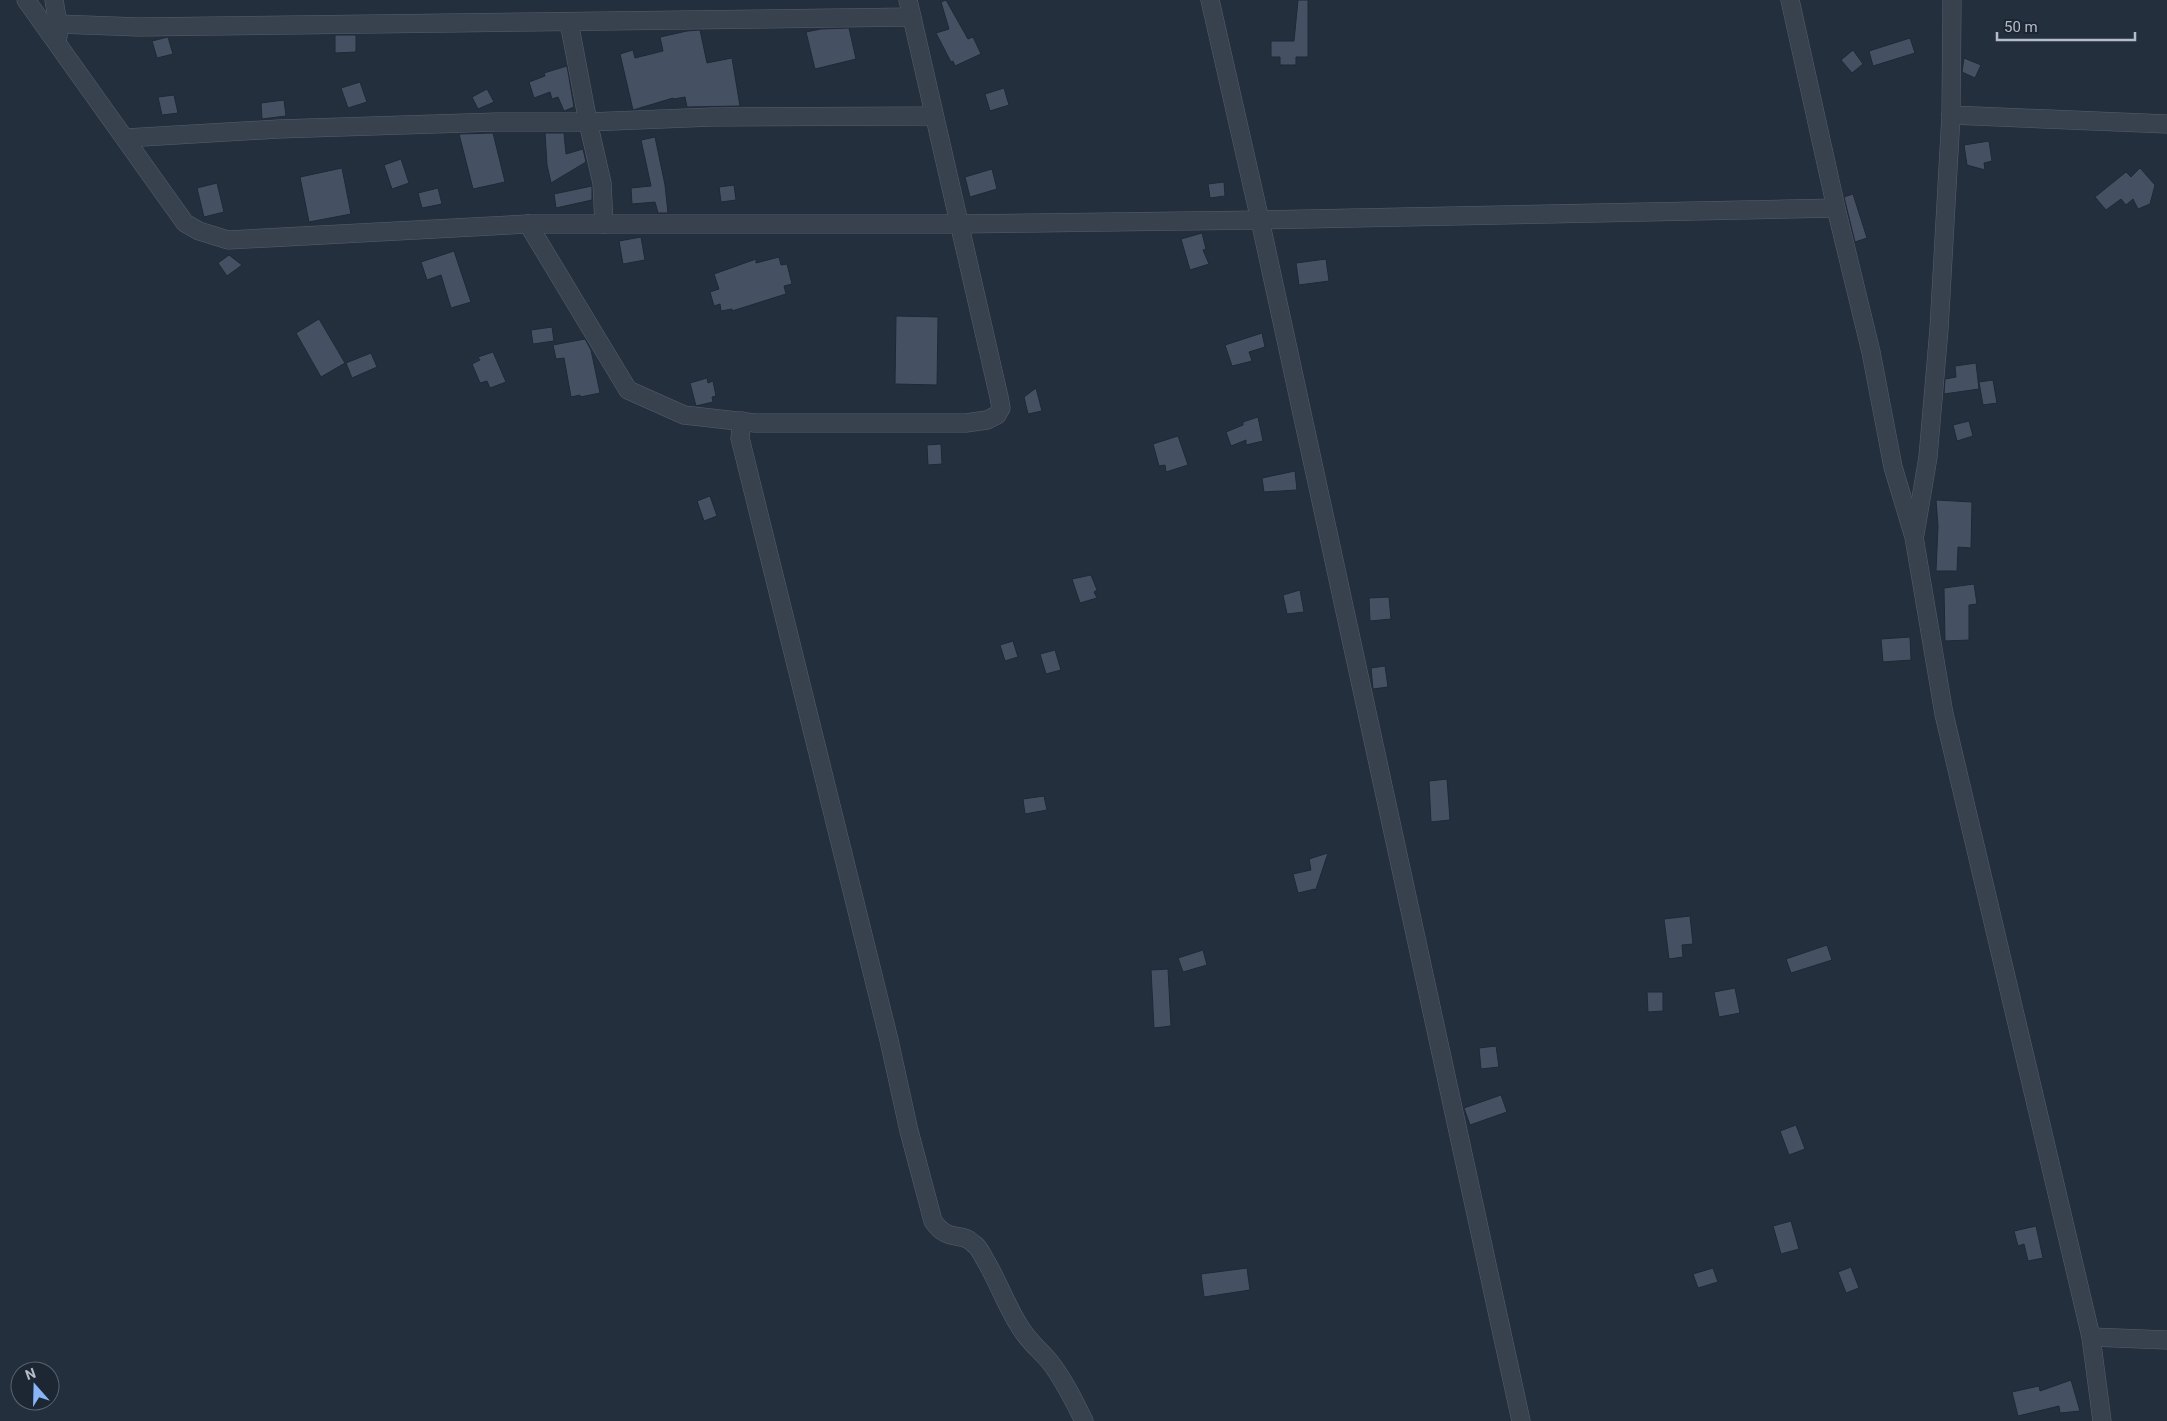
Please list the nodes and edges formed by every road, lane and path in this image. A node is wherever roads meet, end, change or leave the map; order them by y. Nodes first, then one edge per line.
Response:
1 (26, 0) edge
2 (54, 0) edge
3 (1210, 0) edge
4 (1790, 0) edge
5 (1952, 0) edge
6 (910, 9) edge
7 (569, 22) junction
8 (58, 24) junction
9 (58, 45) junction
10 (1951, 115) junction
11 (934, 116) junction
12 (588, 122) junction
13 (2167, 124) edge
14 (126, 138) junction
15 (1836, 208) junction
16 (1260, 220) junction
17 (528, 224) junction
18 (604, 224) junction
19 (959, 224) junction
20 (742, 420) junction
21 (1914, 536) junction
22 (2090, 1337) junction
23 (2167, 1340) edge
24 (1084, 1421) edge
25 (1521, 1421) edge
26 (2102, 1421) edge

1 - 9 street
2 - 8 street
3 - 16 street
4 - 15 street
5 - 10 street
6 - 7 street
6 - 11 street
7 - 8 street
7 - 12 street
8 - 9 street
9 - 14 street
10 - 13 street
10 - 21 street
11 - 12 street
11 - 19 street
12 - 14 street
12 - 18 street
14 - 17 street
15 - 16 street
15 - 21 street
16 - 19 street
16 - 25 street
17 - 18 street
17 - 20 street
18 - 19 street
19 - 20 street
20 - 24 street
21 - 22 street
22 - 23 street
22 - 26 street

